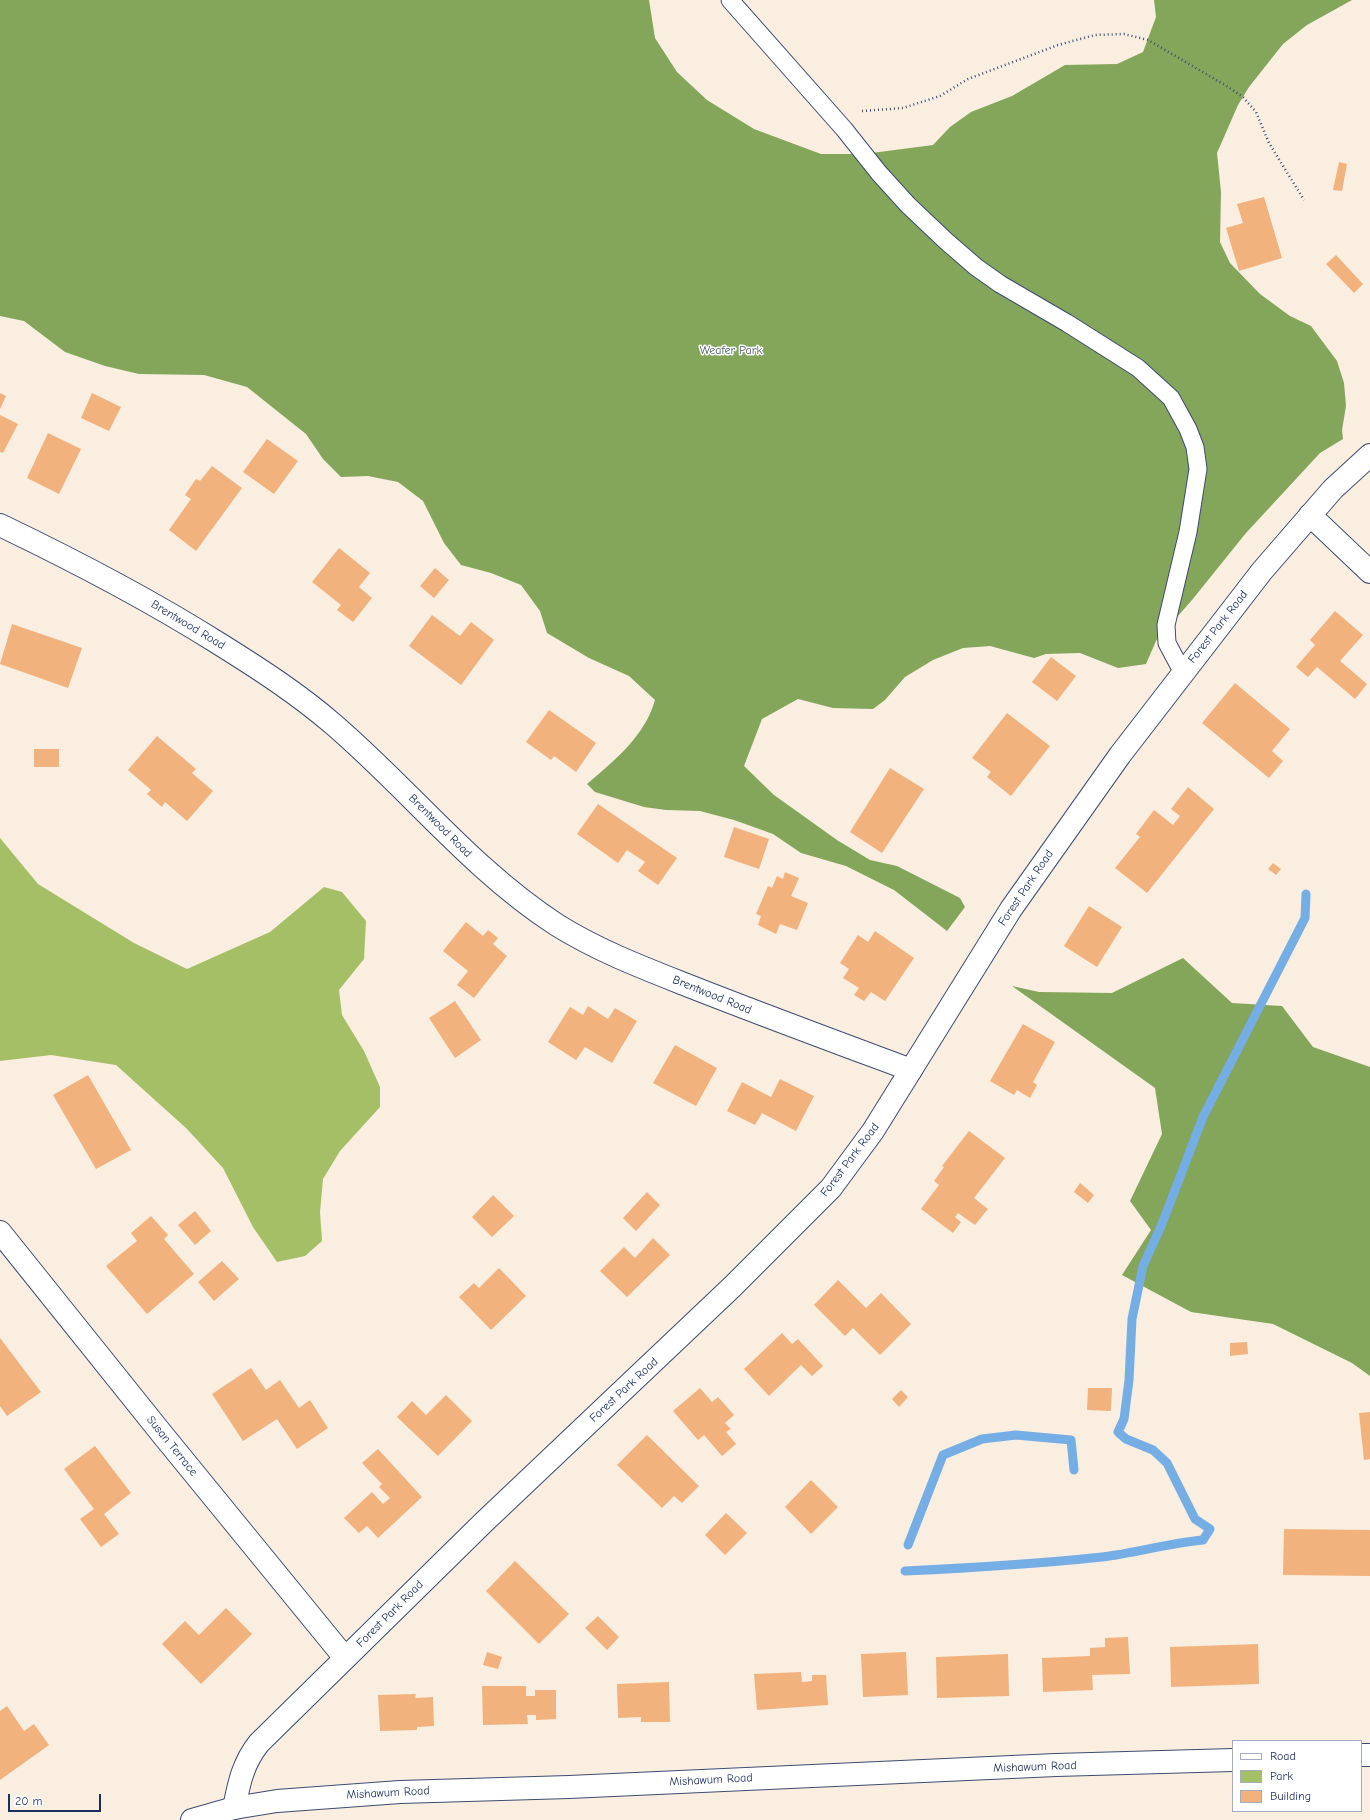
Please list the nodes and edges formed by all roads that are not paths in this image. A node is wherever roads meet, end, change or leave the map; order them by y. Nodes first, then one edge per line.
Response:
1 (730, 0) edge
2 (1370, 455) edge
3 (1310, 515) junction
4 (0, 525) edge
5 (1370, 572) edge
6 (1183, 673) junction
7 (911, 1070) junction
8 (0, 1232) edge
9 (345, 1658) junction
10 (1232, 1760) edge
11 (234, 1808) junction
12 (192, 1820) edge

1 - 6 lane
2 - 3 street, Forest Park Road
3 - 5 street
3 - 6 street, Forest Park Road
4 - 7 street, Brentwood Road
6 - 7 street, Forest Park Road
7 - 9 street, Forest Park Road
8 - 9 street, Susan Terrace
9 - 11 street, Forest Park Road
10 - 11 street, Mishawum Road
11 - 12 street, Mishawum Road

